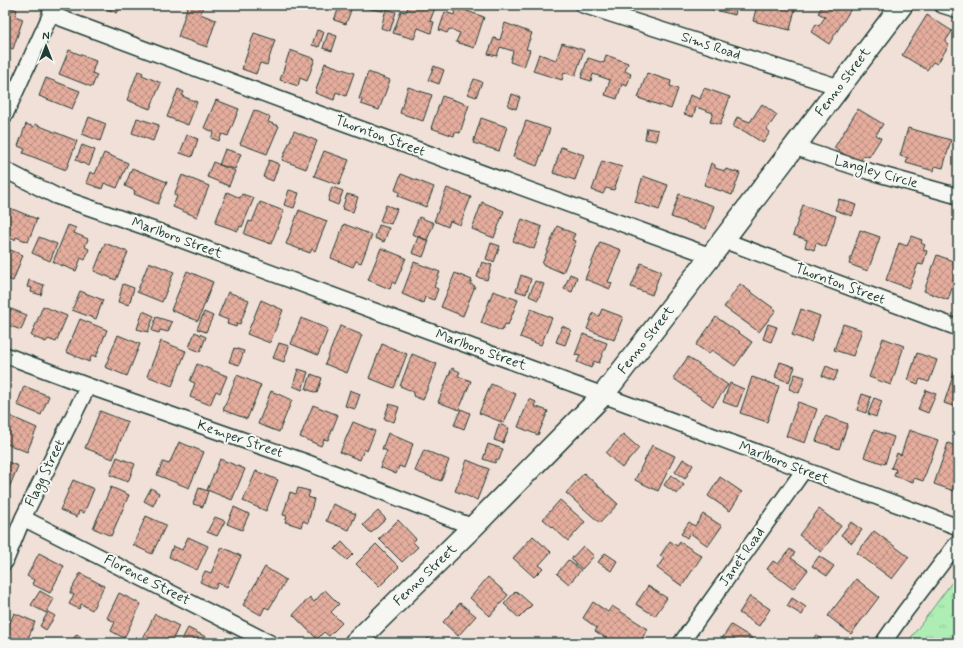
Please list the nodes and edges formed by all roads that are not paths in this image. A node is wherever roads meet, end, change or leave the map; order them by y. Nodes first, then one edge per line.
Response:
1 (583, 5) edge
2 (902, 5) edge
3 (942, 5) edge
4 (52, 10) edge
5 (958, 10) edge
6 (839, 87) junction
7 (5, 115) edge
8 (794, 147) junction
9 (5, 170) edge
10 (958, 196) edge
11 (717, 248) junction
12 (958, 328) edge
13 (5, 355) edge
14 (88, 386) junction
15 (603, 395) junction
16 (804, 470) junction
17 (23, 518) junction
18 (473, 527) junction
19 (958, 527) edge
20 (958, 542) edge
21 (5, 562) edge
22 (270, 643) edge
23 (355, 643) edge
24 (681, 643) edge
25 (883, 643) edge

1 - 6 street, Sims Road
2 - 6 street, Fenno Street
3 - 5 street
4 - 7 street
4 - 11 street, Thornton Street
6 - 8 street, Fenno Street
8 - 10 street, Langley Circle
8 - 11 street, Fenno Street
9 - 15 street, Marlboro Street
11 - 12 street, Thornton Street
11 - 15 street, Fenno Street
13 - 14 street, Kemper Street
14 - 17 street, Flagg Street
14 - 18 street, Kemper Street
15 - 16 street, Marlboro Street
15 - 18 street, Fenno Street
16 - 19 street, Marlboro Street
16 - 24 street, Janet Road
17 - 21 street, Flagg Street
17 - 22 street, Florence Street
18 - 23 street, Fenno Street
20 - 25 street

